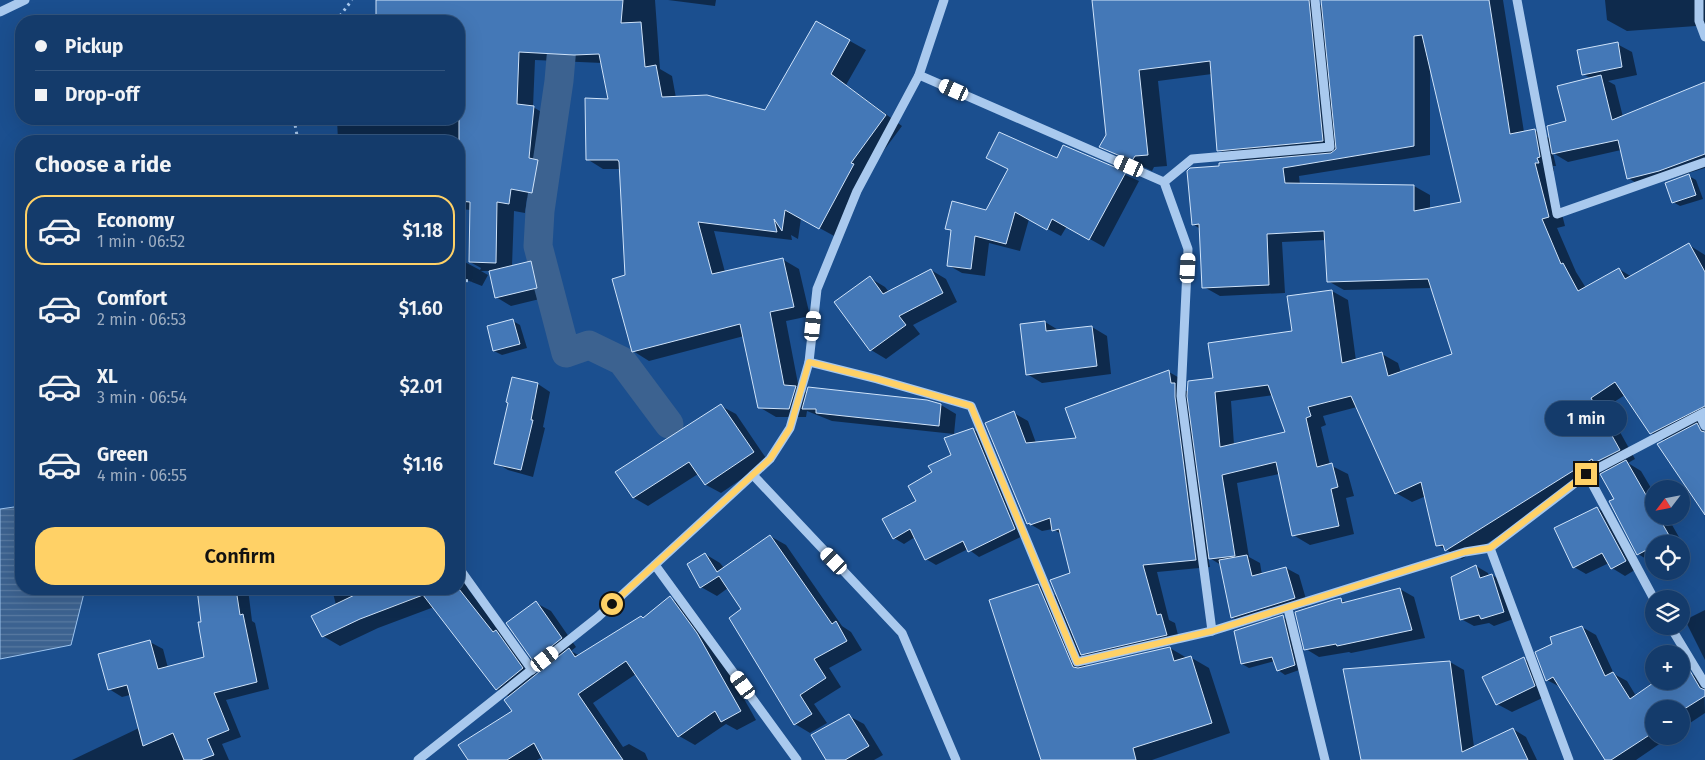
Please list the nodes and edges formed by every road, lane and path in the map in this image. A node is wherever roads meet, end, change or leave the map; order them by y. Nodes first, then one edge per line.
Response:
1 (25, 0) edge
2 (352, 0) edge
3 (944, 0) edge
4 (1316, 0) edge
5 (1517, 0) edge
6 (1699, 0) edge
7 (0, 12) edge
8 (341, 15) edge
9 (1705, 38) edge
10 (919, 75) junction
11 (1705, 162) edge
12 (1164, 182) junction
13 (465, 280) edge
14 (472, 281) dead end
15 (809, 362) junction
16 (1702, 414) edge
17 (1705, 426) edge
18 (1586, 474) junction
19 (753, 475) junction
20 (1490, 548) junction
21 (655, 565) junction
22 (465, 576) edge
23 (1649, 590) edge
24 (1288, 609) junction
25 (1212, 631) junction
26 (1675, 635) edge
27 (532, 670) junction
28 (1705, 684) edge
29 (418, 760) edge
30 (798, 760) edge
31 (956, 760) edge
32 (1325, 760) edge
33 (1569, 760) edge

1 - 7 street
2 - 8 path
3 - 10 street
4 - 12 street
5 - 11 street
6 - 9 street
10 - 12 street
10 - 15 street
12 - 25 street
13 - 14 path
15 - 19 street
15 - 25 street
16 - 17 street
16 - 18 street
18 - 20 street
18 - 23 street
19 - 21 street
19 - 31 street
20 - 24 street
20 - 33 street
21 - 27 street
21 - 30 street
22 - 27 street
24 - 25 street
24 - 32 street
26 - 28 street
27 - 29 street

